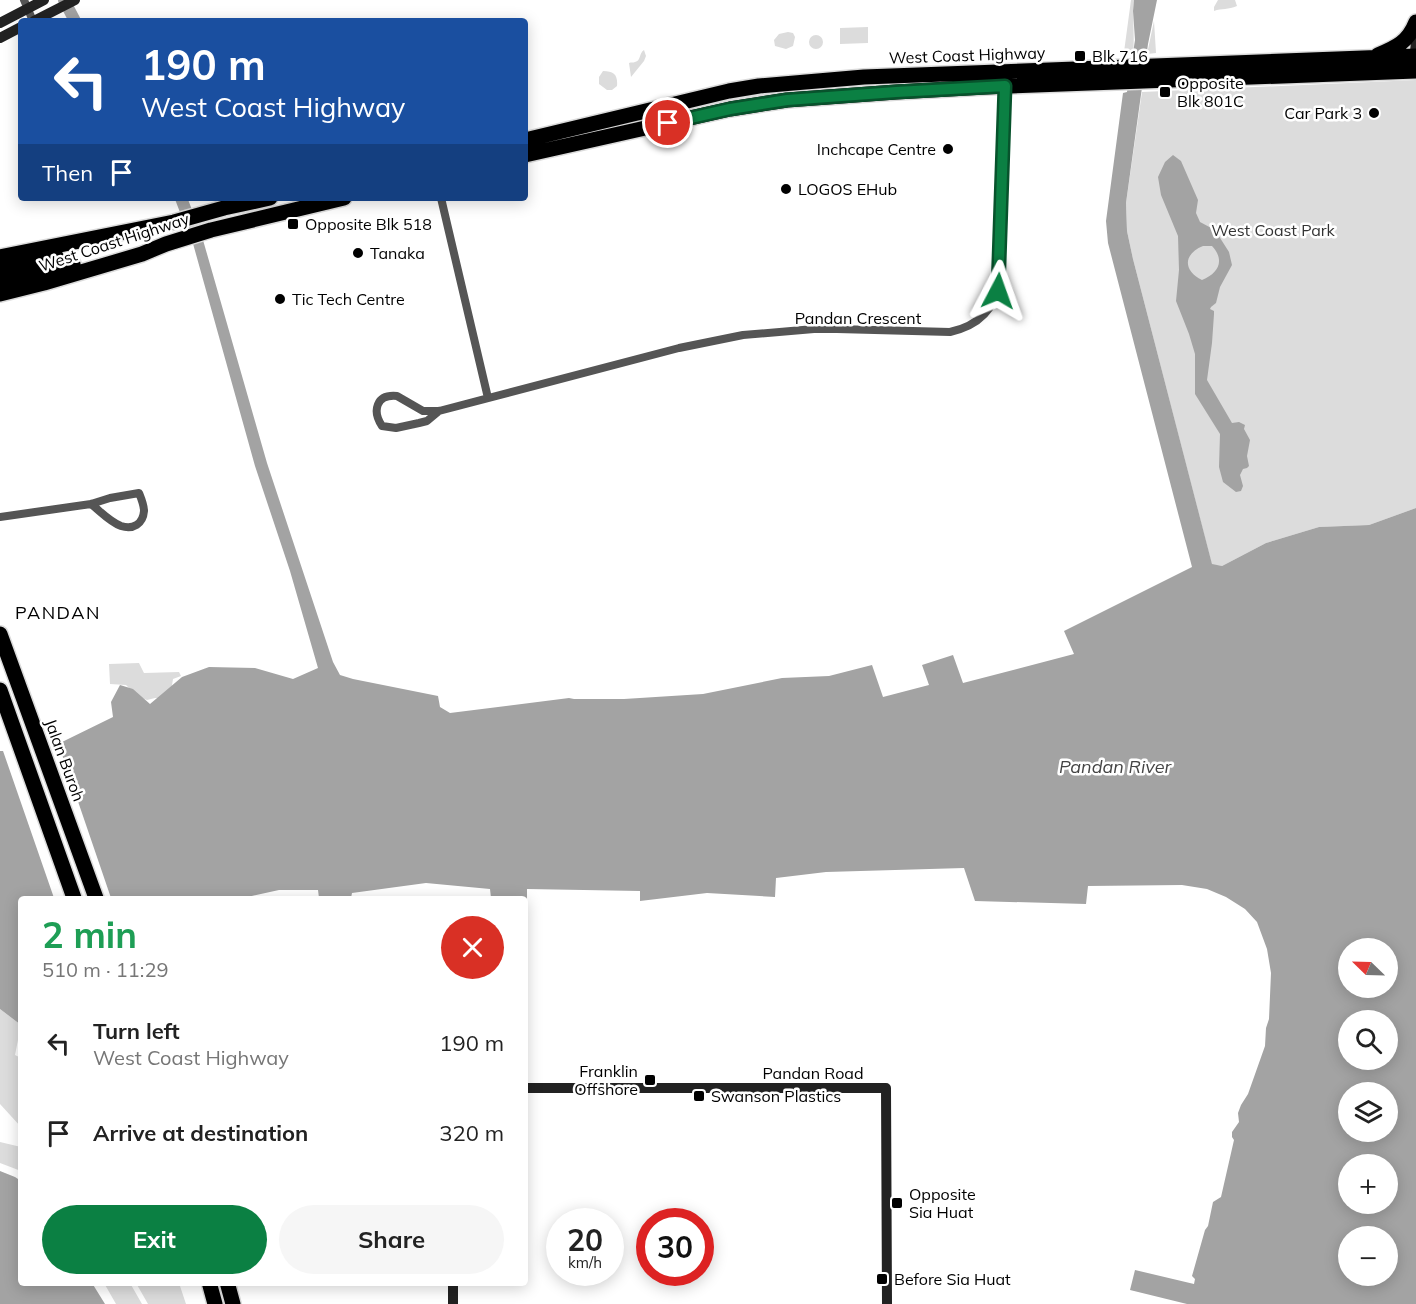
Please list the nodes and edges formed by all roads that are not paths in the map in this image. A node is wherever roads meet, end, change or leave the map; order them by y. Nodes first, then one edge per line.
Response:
1 (33, 2) edge
2 (71, 2) edge
3 (36, 18) edge
4 (40, 18) edge
5 (1416, 22) edge
6 (0, 23) edge
7 (18, 29) edge
8 (0, 38) edge
9 (1370, 58) junction
10 (1415, 59) edge
11 (1148, 73) junction
12 (1006, 79) junction
13 (595, 131) junction
14 (528, 140) edge
15 (528, 154) edge
16 (257, 201) edge
17 (332, 201) edge
18 (442, 201) edge
19 (171, 222) junction
20 (172, 242) junction
21 (0, 257) edge
22 (38, 266) junction
23 (0, 269) edge
24 (0, 282) edge
25 (0, 294) edge
26 (488, 398) junction
27 (439, 411) junction
28 (91, 504) junction
29 (0, 517) edge
30 (0, 634) edge
31 (1, 691) edge
32 (74, 896) edge
33 (95, 896) edge
34 (528, 1088) edge
35 (210, 1286) edge
36 (228, 1286) edge
37 (453, 1286) edge
38 (215, 1304) edge
39 (233, 1304) edge
40 (453, 1304) edge
41 (887, 1304) edge

1 - 3 street
1 - 6 street
2 - 4 street
5 - 9 highway
7 - 8 street
9 - 10 highway, West Coast Highway
9 - 11 highway, West Coast Highway
10 - 11 highway, West Coast Highway
11 - 12 highway, West Coast Highway
12 - 13 highway, West Coast Highway
12 - 26 street, Pandan Crescent
13 - 14 highway, West Coast Highway
13 - 15 highway, West Coast Highway
16 - 19 highway, West Coast Highway
17 - 20 highway, West Coast Highway
18 - 26 street
19 - 21 highway, West Coast Highway
19 - 22 highway
20 - 22 highway
20 - 25 highway, West Coast Highway
22 - 23 highway
22 - 24 highway
26 - 27 street, Pandan Crescent
27 - 27 street, Pandan Crescent
28 - 28 street
28 - 29 street
30 - 33 highway, Jalan Buroh
31 - 32 highway
34 - 41 street, Pandan Road
35 - 38 highway
36 - 39 highway
37 - 40 street

